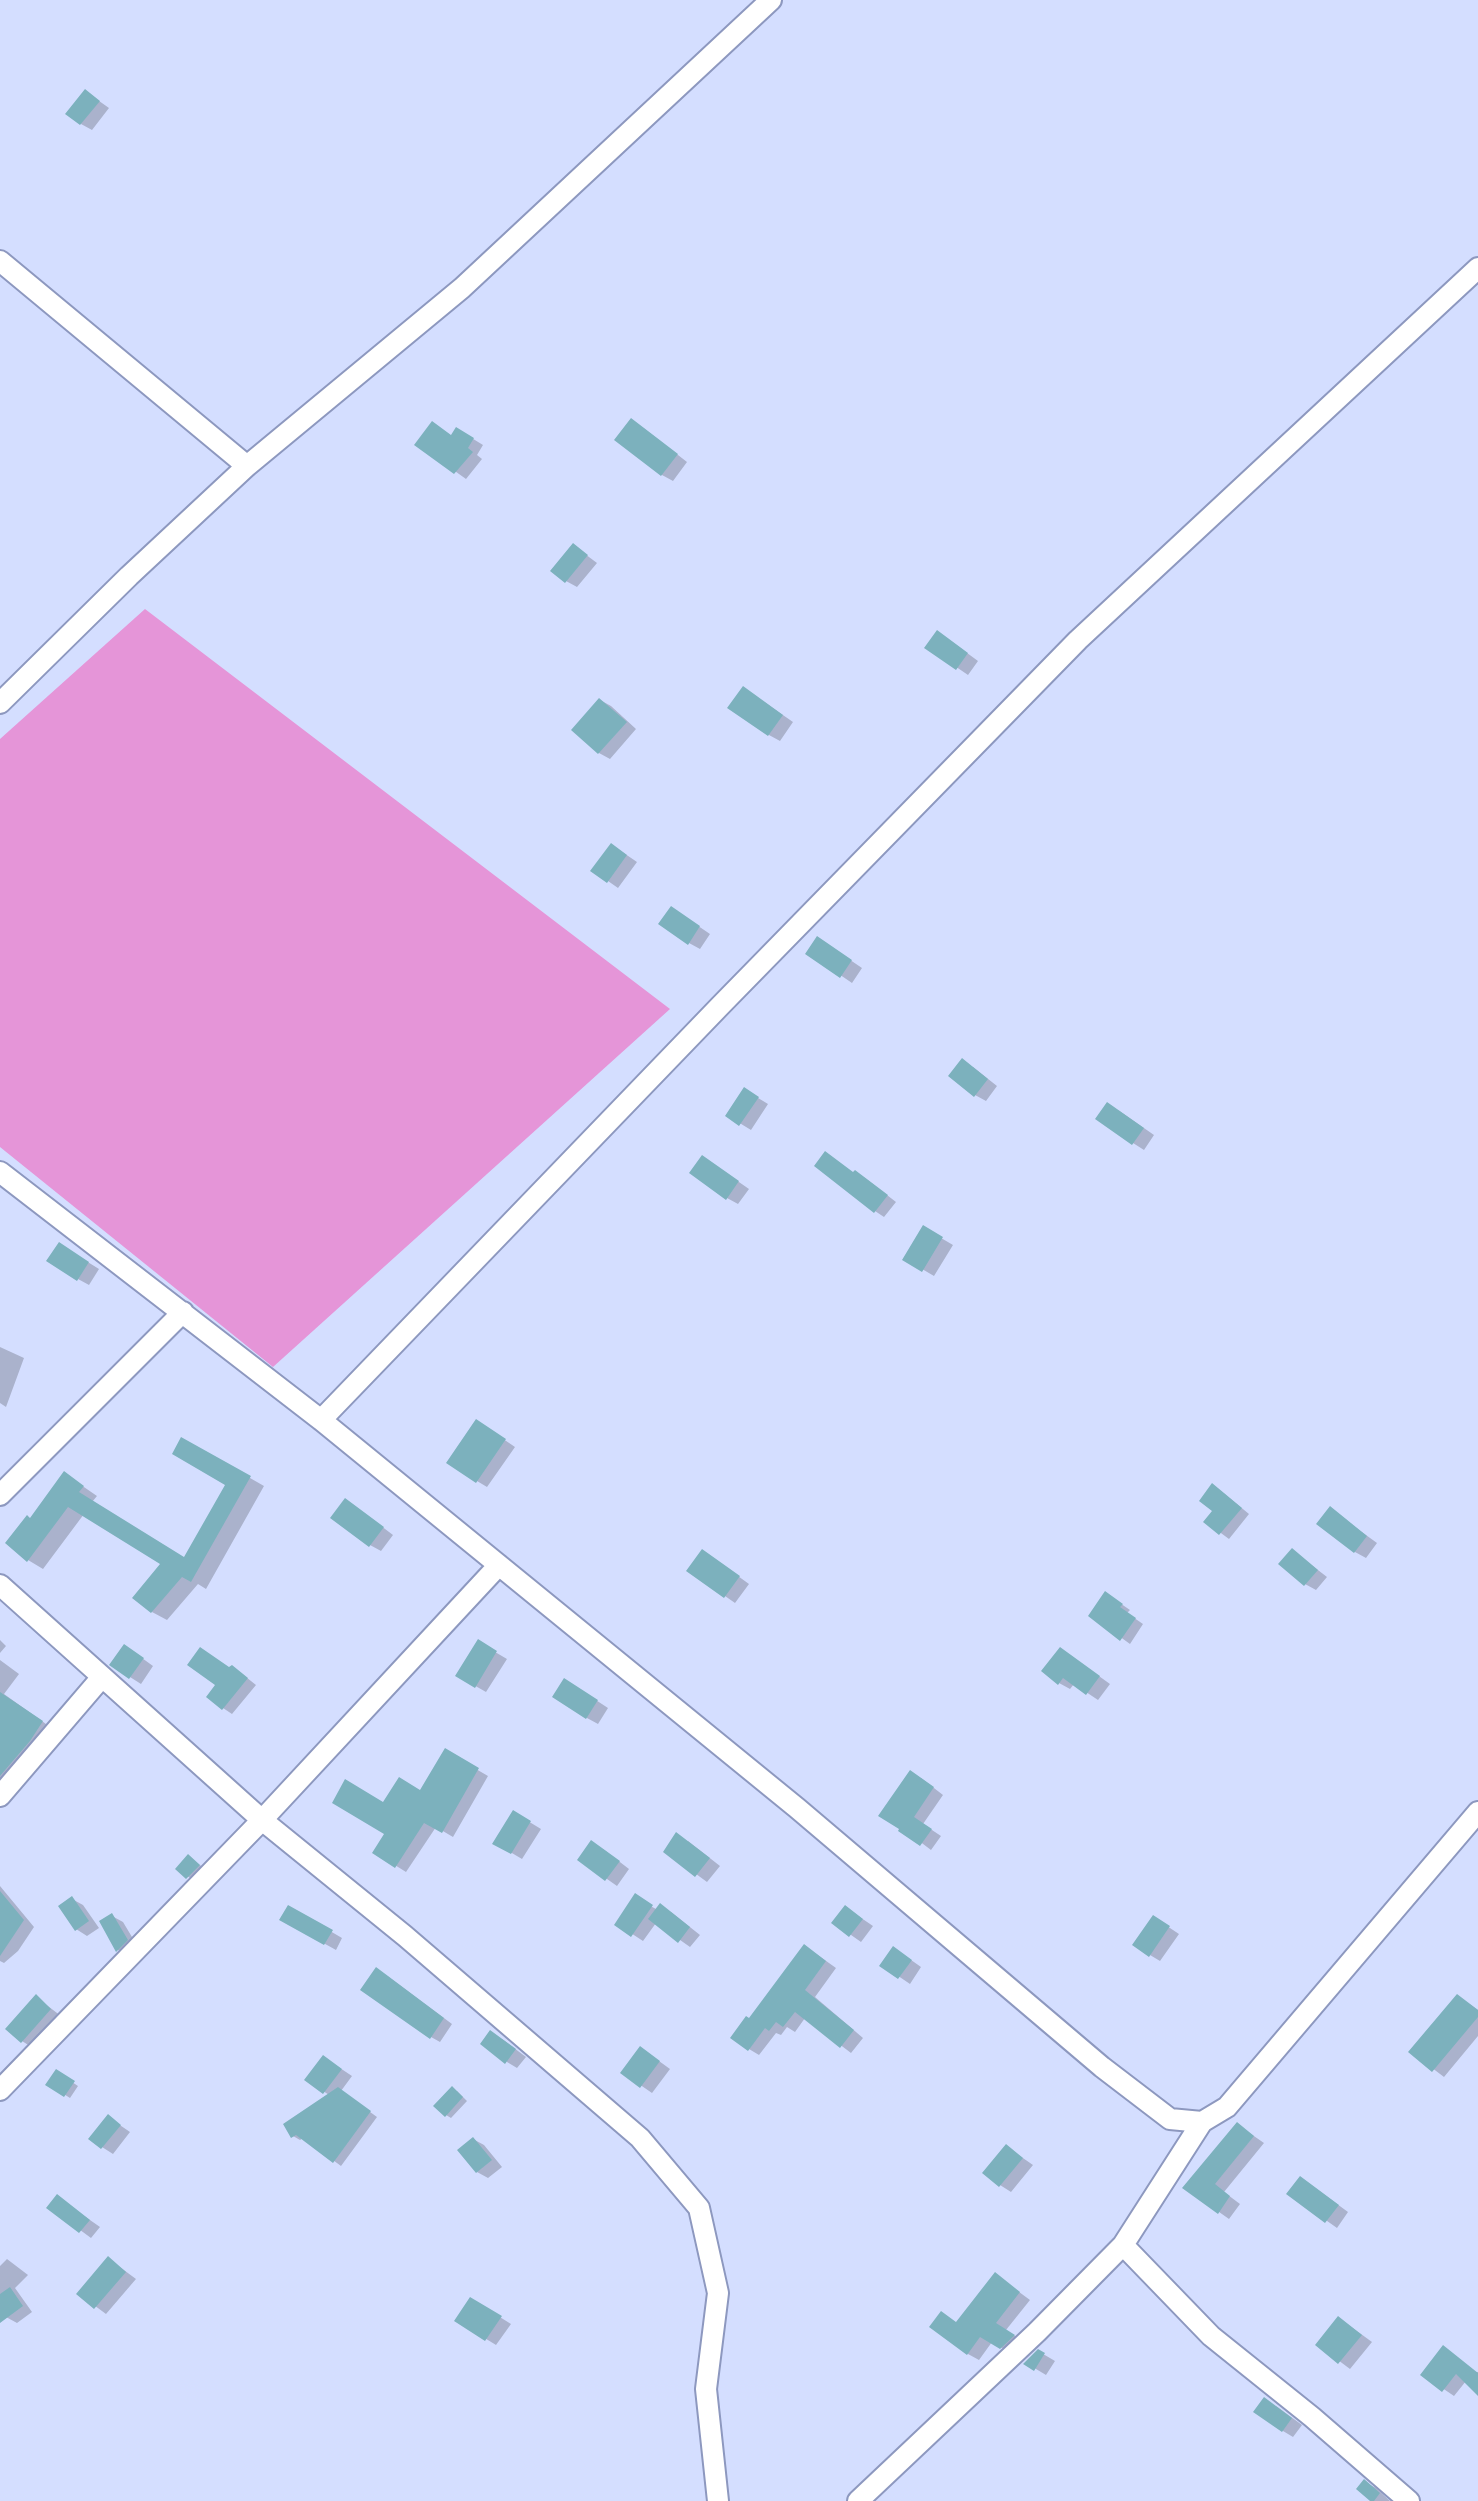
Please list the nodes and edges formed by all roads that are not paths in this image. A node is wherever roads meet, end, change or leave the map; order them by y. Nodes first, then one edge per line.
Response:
1 (771, 0) edge
2 (0, 261) edge
3 (1478, 268) edge
4 (247, 466) junction
5 (0, 703) edge
6 (0, 1172) edge
7 (183, 1312) junction
8 (321, 1420) junction
9 (0, 1495) edge
10 (499, 1565) junction
11 (0, 1585) edge
12 (102, 1677) junction
13 (0, 1796) edge
14 (1478, 1812) edge
15 (262, 1820) junction
16 (0, 2090) edge
17 (1202, 2122) junction
18 (1123, 2245) junction
19 (718, 2501) edge
20 (858, 2501) edge
21 (1409, 2501) edge

1 - 4 street
2 - 4 street
3 - 8 street
4 - 5 street
6 - 7 street
7 - 8 street
7 - 9 street
8 - 10 street
10 - 15 street
10 - 17 street
11 - 12 street
12 - 13 street
12 - 15 street
14 - 17 street
15 - 16 street
15 - 19 street
17 - 18 street
18 - 20 street
18 - 21 street

